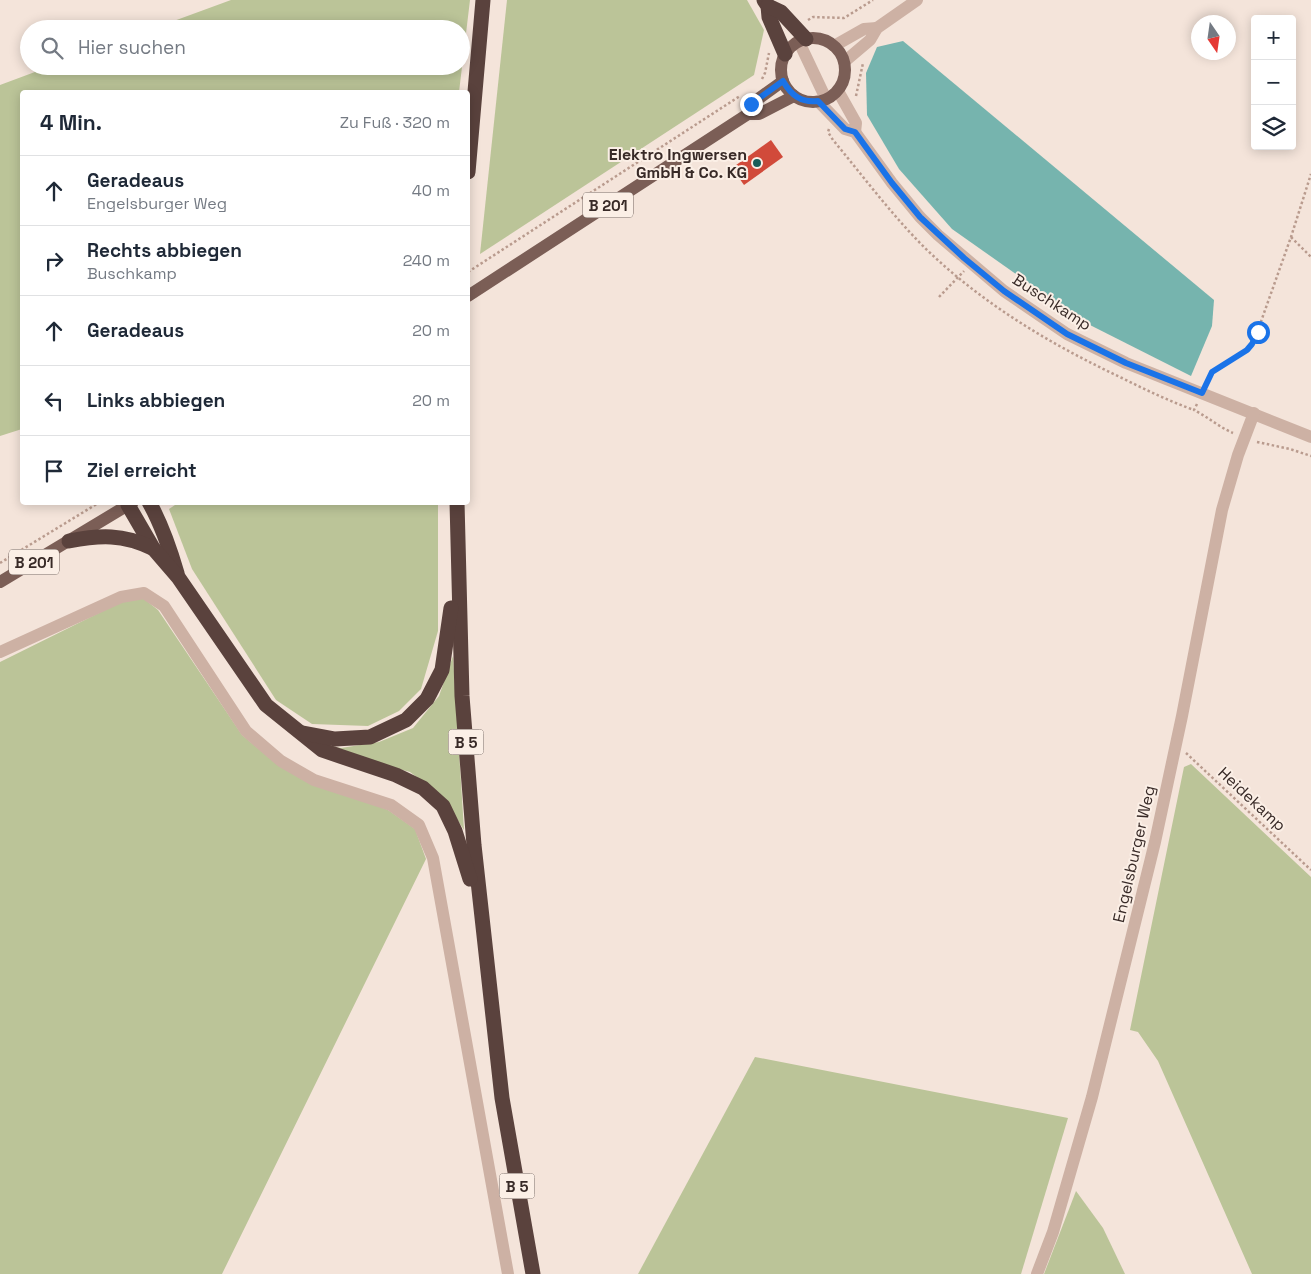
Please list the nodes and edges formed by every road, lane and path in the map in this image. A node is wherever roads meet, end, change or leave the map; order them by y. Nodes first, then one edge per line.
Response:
1 (485, 0) edge
2 (873, 0) edge
3 (917, 0) edge
4 (766, 3) edge
5 (795, 26) junction
6 (877, 28) junction
7 (778, 39) junction
8 (803, 40) junction
9 (834, 46) junction
10 (786, 54) junction
11 (844, 62) junction
12 (783, 81) junction
13 (759, 84) dead end
14 (838, 91) junction
15 (742, 95) dead end
16 (794, 96) junction
17 (822, 100) junction
18 (748, 114) junction
19 (855, 132) junction
20 (470, 148) edge
21 (1311, 174) edge
22 (1292, 237) junction
23 (1311, 257) edge
24 (971, 264) junction
25 (470, 271) edge
26 (470, 295) edge
27 (939, 297) dead end
28 (1202, 393) junction
29 (1254, 412) junction
30 (1245, 437) junction
31 (1311, 437) edge
32 (1311, 456) edge
33 (95, 505) edge
34 (128, 505) edge
35 (131, 505) edge
36 (151, 505) edge
37 (457, 505) edge
38 (69, 541) junction
39 (153, 548) junction
40 (457, 557) junction
41 (0, 563) edge
42 (178, 577) junction
43 (0, 582) edge
44 (0, 652) edge
45 (300, 732) junction
46 (1175, 749) junction
47 (1311, 870) edge
48 (482, 926) junction
49 (508, 1274) edge
50 (533, 1274) edge
51 (1037, 1274) edge

1 - 20 highway
2 - 5 path
3 - 6 street
4 - 5 highway
4 - 7 highway
5 - 8 highway
6 - 9 street
6 - 11 street
7 - 10 highway
7 - 13 path
8 - 9 main road
8 - 10 main road
8 - 17 street, Buschkamp
9 - 11 main road
10 - 12 main road
11 - 14 main road
12 - 16 main road
12 - 18 main road, B 201
14 - 17 main road
14 - 19 street, Buschkamp
15 - 25 path
16 - 17 main road
16 - 18 main road, B 201
17 - 19 street, Buschkamp
18 - 26 main road, B 201
19 - 24 street, Buschkamp
21 - 22 path
22 - 23 path
22 - 28 path
24 - 27 path
24 - 28 street, Buschkamp
28 - 29 street, Buschkamp
28 - 30 path
29 - 30 street, Engelsburger Weg
29 - 31 street, Buschkamp
30 - 32 path
30 - 46 street, Engelsburger Weg
33 - 41 path
34 - 38 main road, B 201
35 - 39 highway
36 - 42 highway
37 - 40 highway, B 5
38 - 39 highway
38 - 43 main road, B 201
39 - 42 highway
40 - 45 highway
40 - 48 highway, B 5
42 - 45 highway
44 - 49 street
45 - 48 highway
46 - 47 path, Heidekamp
46 - 51 street, Engelsburger Weg
48 - 50 highway, B 5

